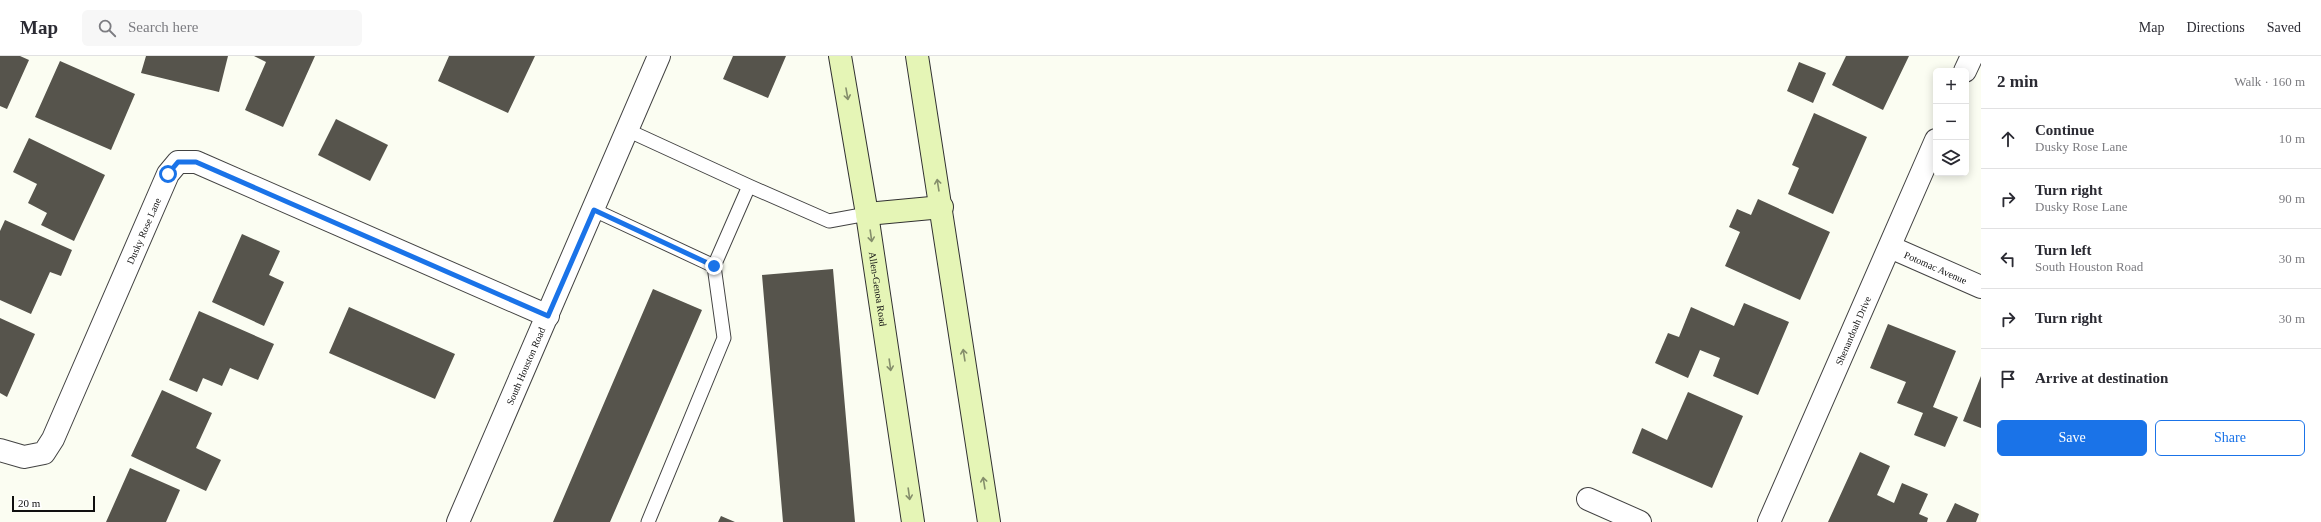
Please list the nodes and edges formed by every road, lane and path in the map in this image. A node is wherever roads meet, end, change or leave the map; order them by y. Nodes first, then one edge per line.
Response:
1 (659, 56) edge
2 (840, 56) edge
3 (917, 56) edge
4 (1972, 56) edge
5 (1966, 68) edge
6 (627, 130) junction
7 (1933, 147) edge
8 (749, 186) junction
9 (942, 207) junction
10 (594, 210) junction
11 (867, 214) junction
12 (1890, 247) junction
13 (714, 266) junction
14 (1981, 287) edge
15 (548, 316) junction
16 (0, 450) edge
17 (1588, 499) dead end
18 (458, 522) edge
19 (648, 522) edge
20 (913, 522) edge
21 (989, 522) edge
22 (1640, 522) edge
23 (1770, 522) edge

1 - 6 street, South Houston Road
2 -> 11 main road, Allen-Genoa Road
9 -> 3 main road
4 - 5 street
6 - 8 lane
6 - 10 street, South Houston Road
7 - 12 street, Shenandoah Drive
8 - 11 lane
8 - 13 lane
9 - 11 main road
21 -> 9 main road
10 - 13 lane
10 - 15 street, South Houston Road
11 -> 20 main road, Allen-Genoa Road
12 - 14 street, Potomac Avenue
12 - 23 street, Shenandoah Drive
13 - 19 lane
15 - 16 street, Dusky Rose Lane
15 - 18 street, South Houston Road
17 - 22 street

